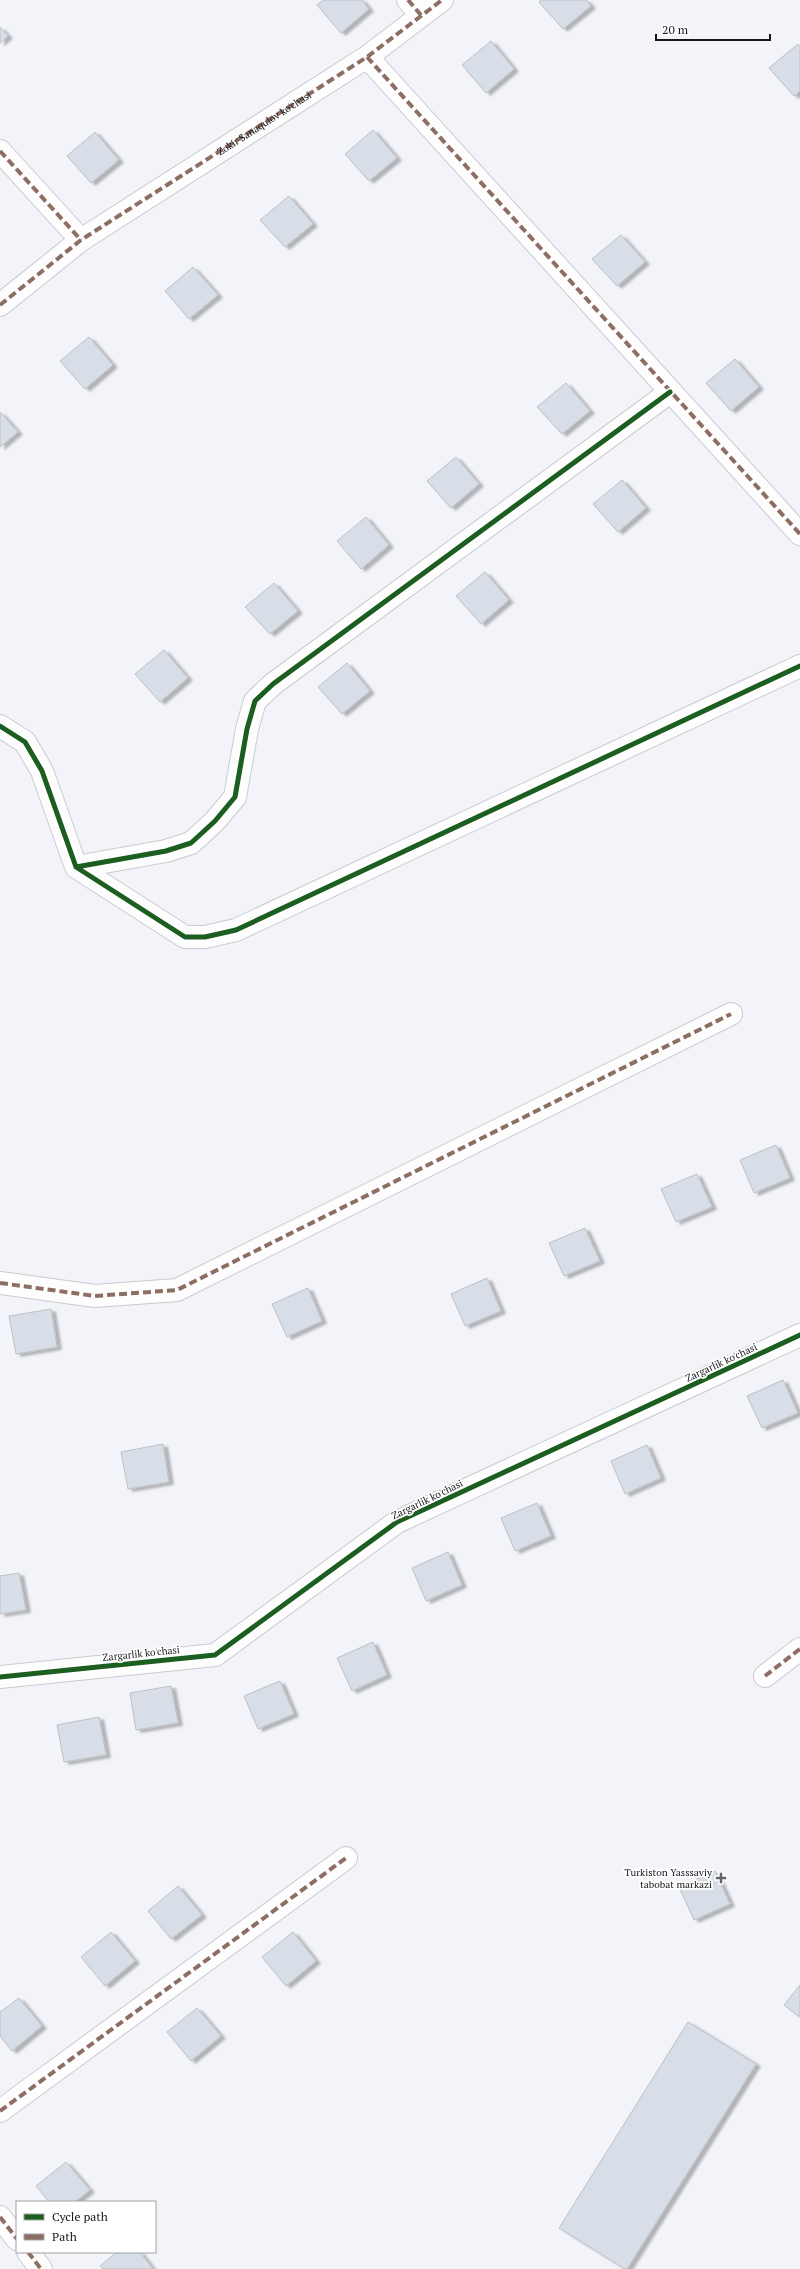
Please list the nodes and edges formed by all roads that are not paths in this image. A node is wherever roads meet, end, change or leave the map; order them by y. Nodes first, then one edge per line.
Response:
1 (442, 0) edge
2 (414, 7) edge
3 (367, 57) junction
4 (0, 151) edge
5 (81, 240) junction
6 (0, 306) edge
7 (670, 392) junction
8 (800, 534) edge
9 (800, 666) edge
10 (0, 726) edge
11 (76, 867) junction
12 (732, 1014) dead end
13 (0, 1283) edge
14 (800, 1335) edge
15 (800, 1650) edge
16 (765, 1676) dead end
17 (0, 1677) edge
18 (346, 1858) dead end
19 (0, 2111) edge
20 (0, 2217) edge
21 (16, 2237) edge
22 (29, 2253) edge
23 (41, 2269) edge

1 - 2 street, Zokir Sanaqulov ko'chasi
2 - 3 street, Zokir Sanaqulov ko'chasi
3 - 5 street, Zokir Sanaqulov ko'chasi
3 - 7 street
4 - 5 street
5 - 6 street, Zokir Sanaqulov ko'chasi
7 - 8 street
7 - 11 street
9 - 11 street
10 - 11 street
12 - 13 street
14 - 17 street, Zargarlik ko'chasi
15 - 16 street
18 - 19 street
20 - 21 street
22 - 23 street

